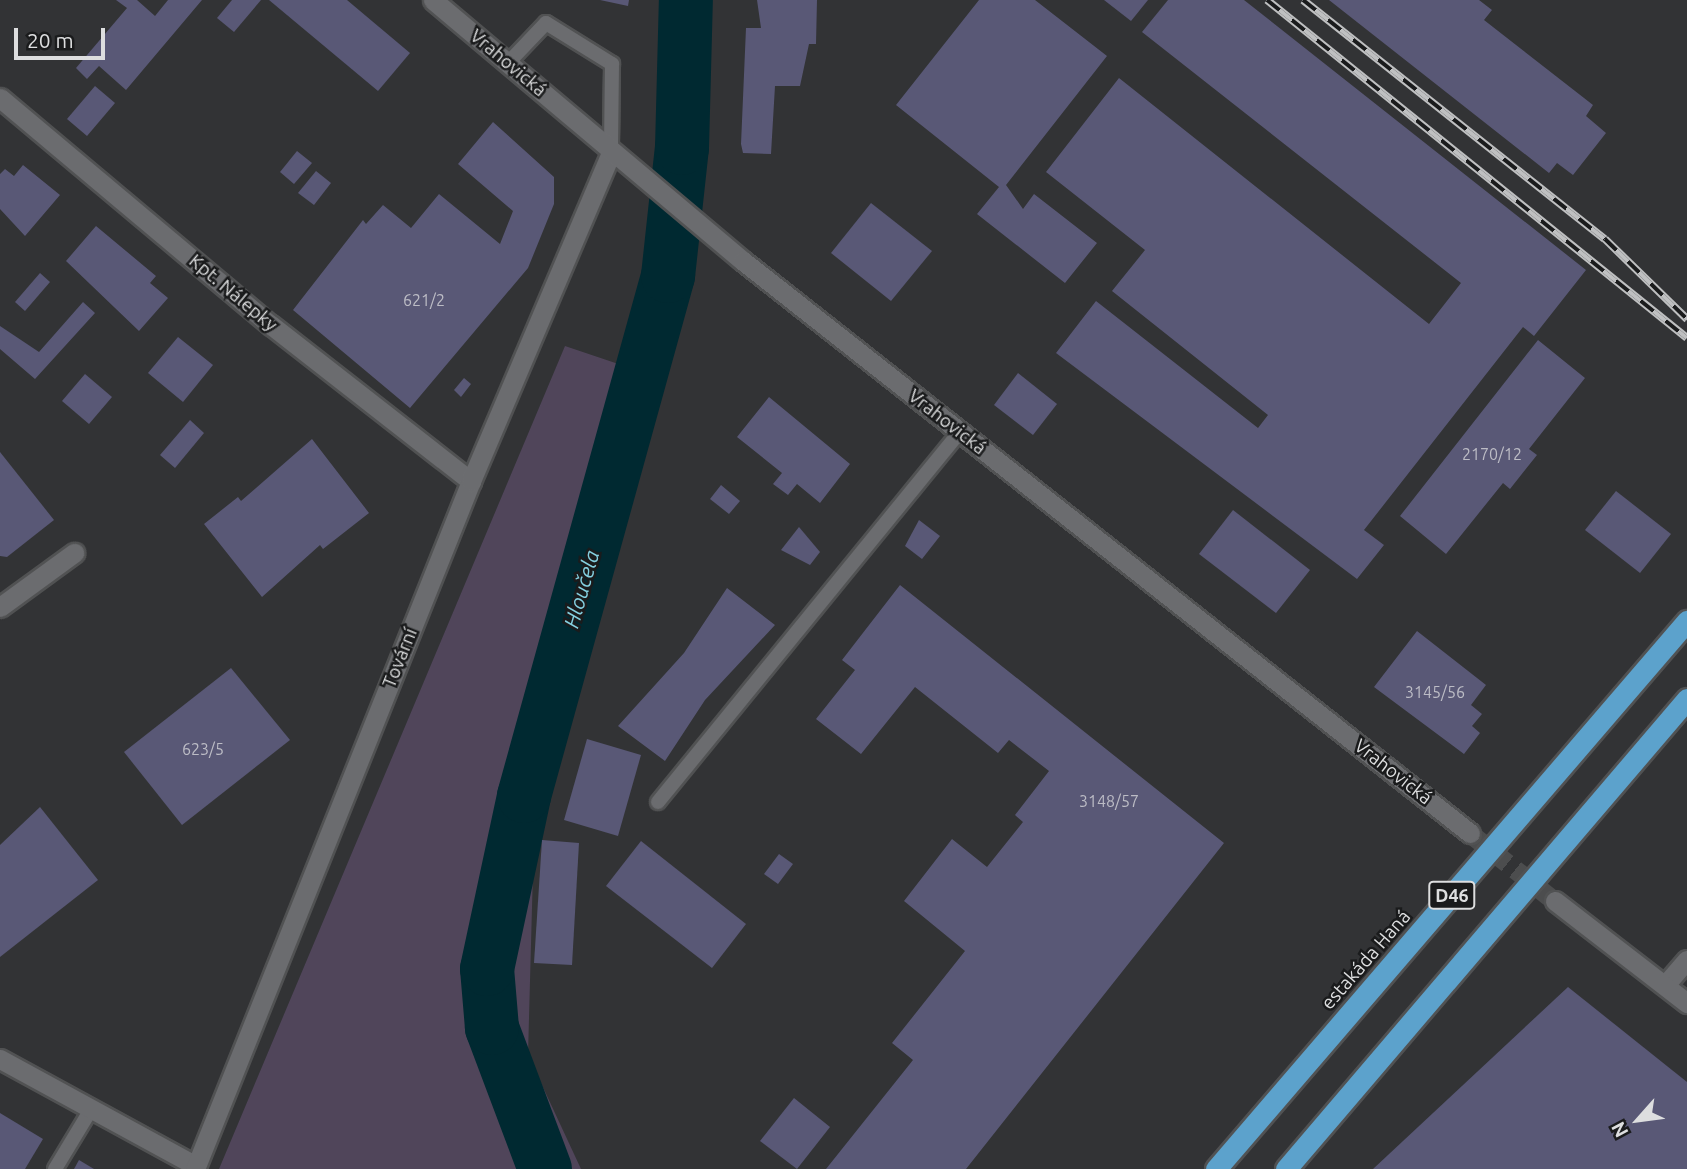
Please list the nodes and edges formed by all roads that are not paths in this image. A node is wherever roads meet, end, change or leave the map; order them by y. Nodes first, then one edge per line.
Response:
1 (433, 0) edge
2 (508, 63) junction
3 (0, 98) edge
4 (611, 152) junction
5 (960, 432) junction
6 (471, 481) junction
7 (74, 553) dead end
8 (0, 607) edge
9 (1687, 621) edge
10 (1687, 699) edge
11 (658, 802) dead end
12 (1470, 833) tunnel mouth
13 (1555, 901) tunnel mouth
14 (1687, 960) edge
15 (1665, 985) junction
16 (1687, 1003) edge
17 (0, 1059) edge
18 (90, 1111) junction
19 (195, 1168) edge
20 (55, 1169) edge
21 (1216, 1169) edge
22 (1286, 1169) edge

1 - 2 street, Vrahovická
2 - 4 street, Vrahovická
2 - 4 lane
3 - 6 street, Kpt. Nálepky
4 - 5 street, Vrahovická
4 - 6 street, Tovární
5 - 11 lane
5 - 12 street, Vrahovická
6 - 19 street, Tovární
7 - 8 street
9 - 21 highway, estakáda Haná / D46, bridge
10 - 22 highway, D46, bridge
13 - 15 street
14 - 15 street
15 - 16 street
17 - 18 street, Tovární
18 - 19 street, Tovární
18 - 20 lane

